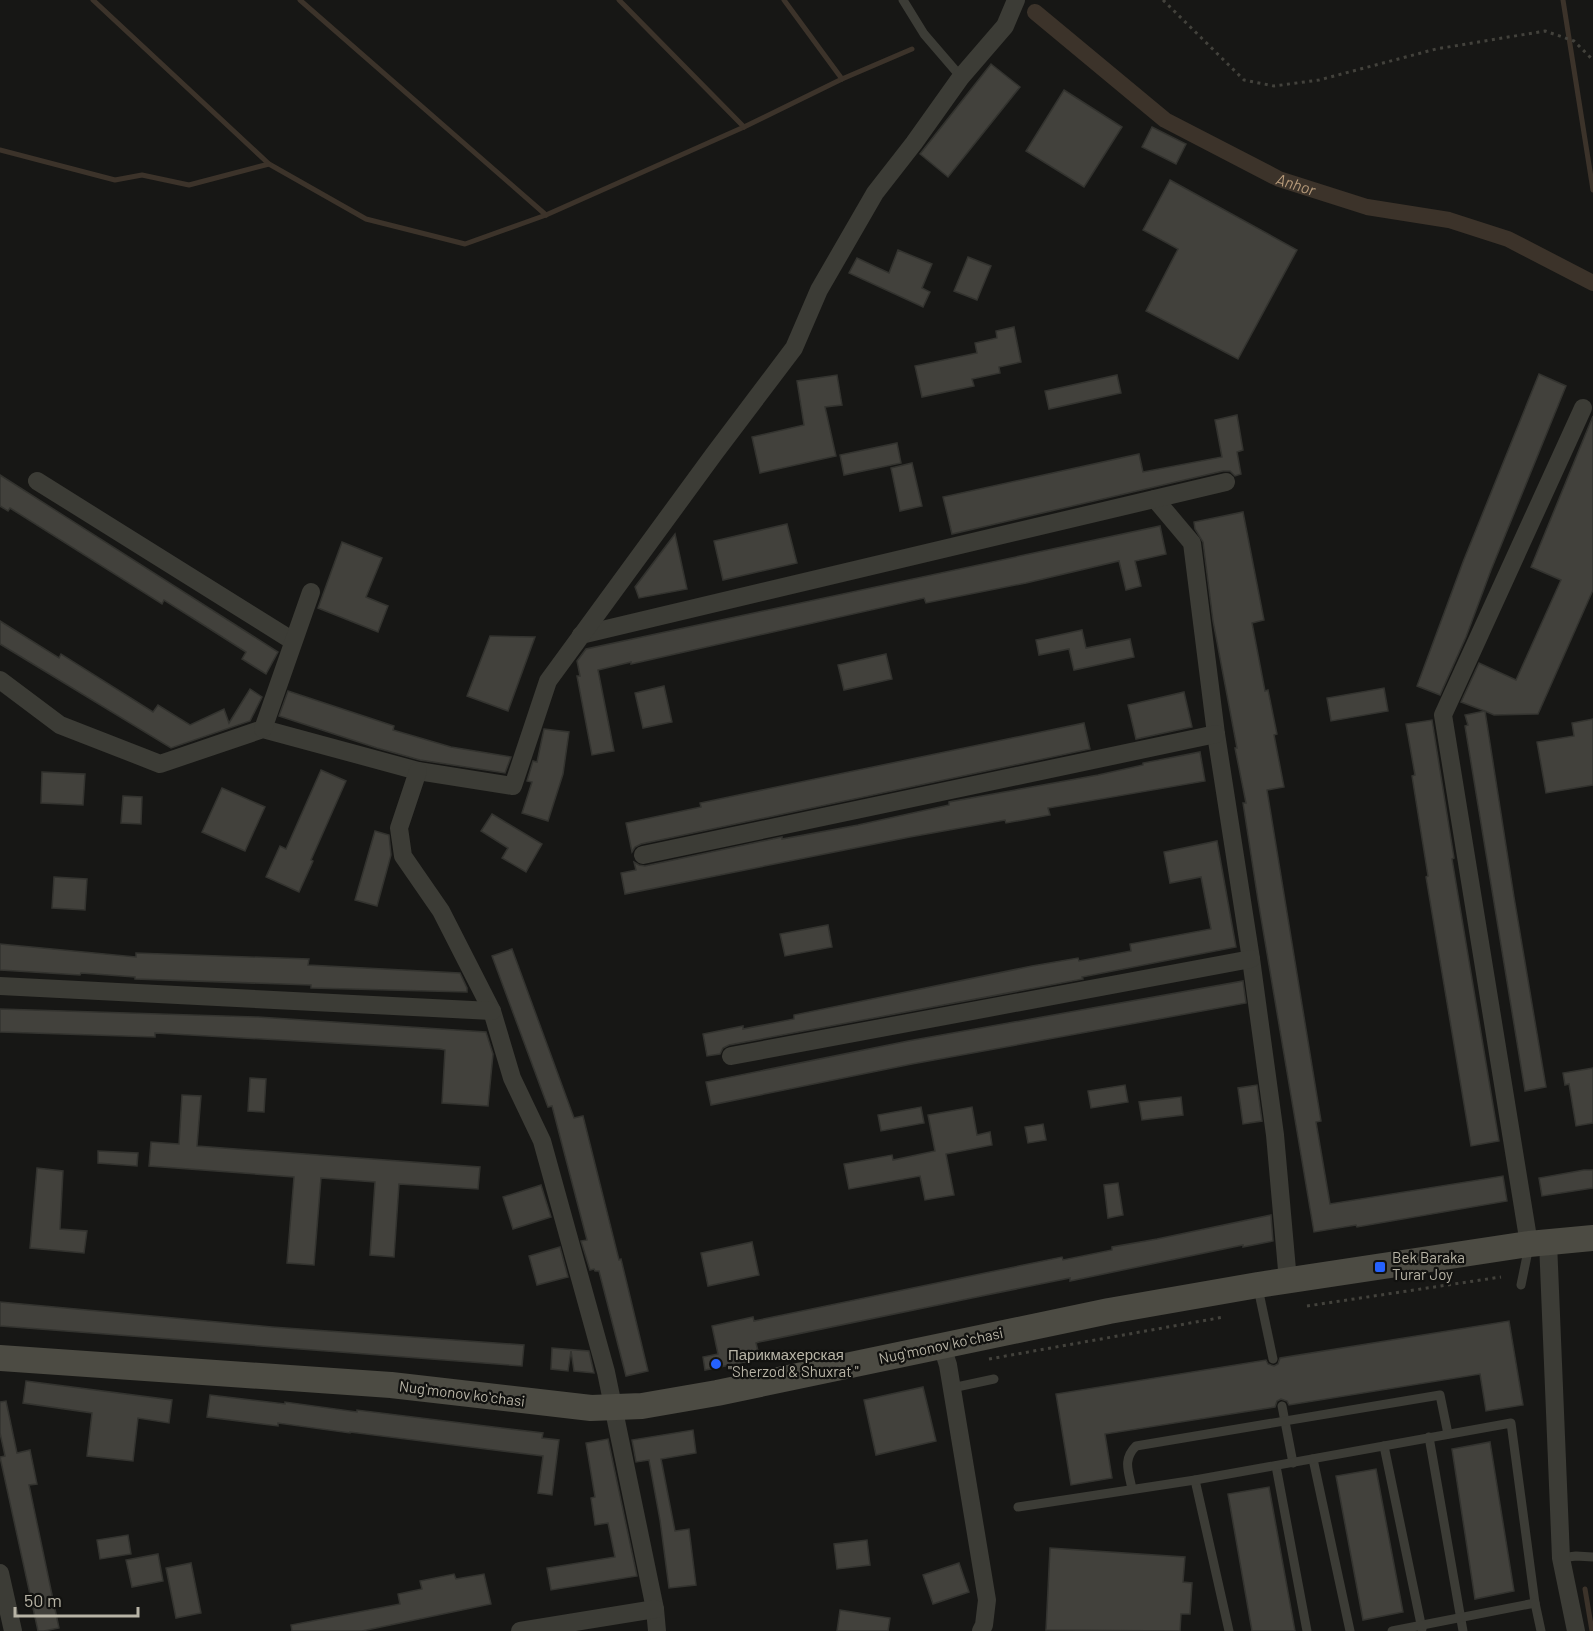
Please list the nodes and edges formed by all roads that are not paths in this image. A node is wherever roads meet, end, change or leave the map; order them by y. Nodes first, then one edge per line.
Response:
1 (903, 0) edge
2 (1016, 0) edge
3 (961, 77) junction
4 (1583, 408) dead end
5 (37, 481) dead end
6 (1226, 482) dead end
7 (1155, 499) junction
8 (310, 592) dead end
9 (581, 635) junction
10 (293, 640) junction
11 (0, 680) edge
12 (263, 729) junction
13 (1216, 734) junction
14 (418, 771) junction
15 (643, 855) dead end
16 (1251, 959) junction
17 (0, 986) edge
18 (492, 1011) junction
19 (731, 1056) dead end
20 (1593, 1238) edge
21 (1539, 1243) junction
22 (1288, 1281) junction
23 (1258, 1285) junction
24 (1521, 1285) dead end
25 (942, 1346) junction
26 (0, 1359) edge
27 (1273, 1359) dead end
28 (994, 1379) dead end
29 (951, 1388) junction
30 (1282, 1406) dead end
31 (615, 1408) junction
32 (1286, 1421) junction
33 (1448, 1434) junction
34 (1429, 1437) junction
35 (1384, 1446) junction
36 (1313, 1460) junction
37 (1293, 1463) junction
38 (1276, 1466) junction
39 (1196, 1480) junction
40 (1132, 1490) junction
41 (1018, 1507) dead end
42 (1593, 1557) edge
43 (1561, 1558) junction
44 (0, 1573) edge
45 (1535, 1603) junction
46 (655, 1609) junction
47 (1422, 1628) edge
48 (13, 1631) edge
49 (520, 1631) edge
50 (657, 1631) edge
51 (981, 1631) edge
52 (1229, 1631) edge
53 (1307, 1631) edge
54 (1350, 1631) edge
55 (1392, 1631) edge
56 (1463, 1631) edge
57 (1540, 1631) edge
58 (1576, 1631) edge

1 - 3 lane
2 - 3 street
3 - 9 street
4 - 21 street
5 - 10 street
6 - 7 street
7 - 9 street
7 - 13 street
8 - 10 street
9 - 14 street
10 - 12 street
11 - 12 street
12 - 14 street
13 - 15 street
13 - 16 street
14 - 18 street
16 - 19 street
16 - 22 street
17 - 18 street
18 - 31 street
20 - 21 main road, Nugʻmonov koʻchasi
21 - 22 main road, Nugʻmonov koʻchasi
21 - 24 lane
21 - 43 street
22 - 23 main road, Nugʻmonov koʻchasi
23 - 25 main road, Nugʻmonov koʻchasi
23 - 27 lane
25 - 29 street
25 - 31 main road, Nugʻmonov koʻchasi
26 - 31 main road, Nugʻmonov koʻchasi
28 - 29 lane
29 - 51 street
30 - 32 lane
31 - 46 street
32 - 33 lane
32 - 37 lane
32 - 40 lane
33 - 34 lane
33 - 45 lane
34 - 35 lane
34 - 56 lane
35 - 36 lane
35 - 47 lane
36 - 37 lane
36 - 54 lane
37 - 38 lane
38 - 39 lane
38 - 53 lane
39 - 40 lane
39 - 52 lane
40 - 41 lane
42 - 43 lane
43 - 58 street
44 - 48 street
45 - 47 lane
45 - 57 lane
46 - 49 street
46 - 50 street
47 - 55 lane

